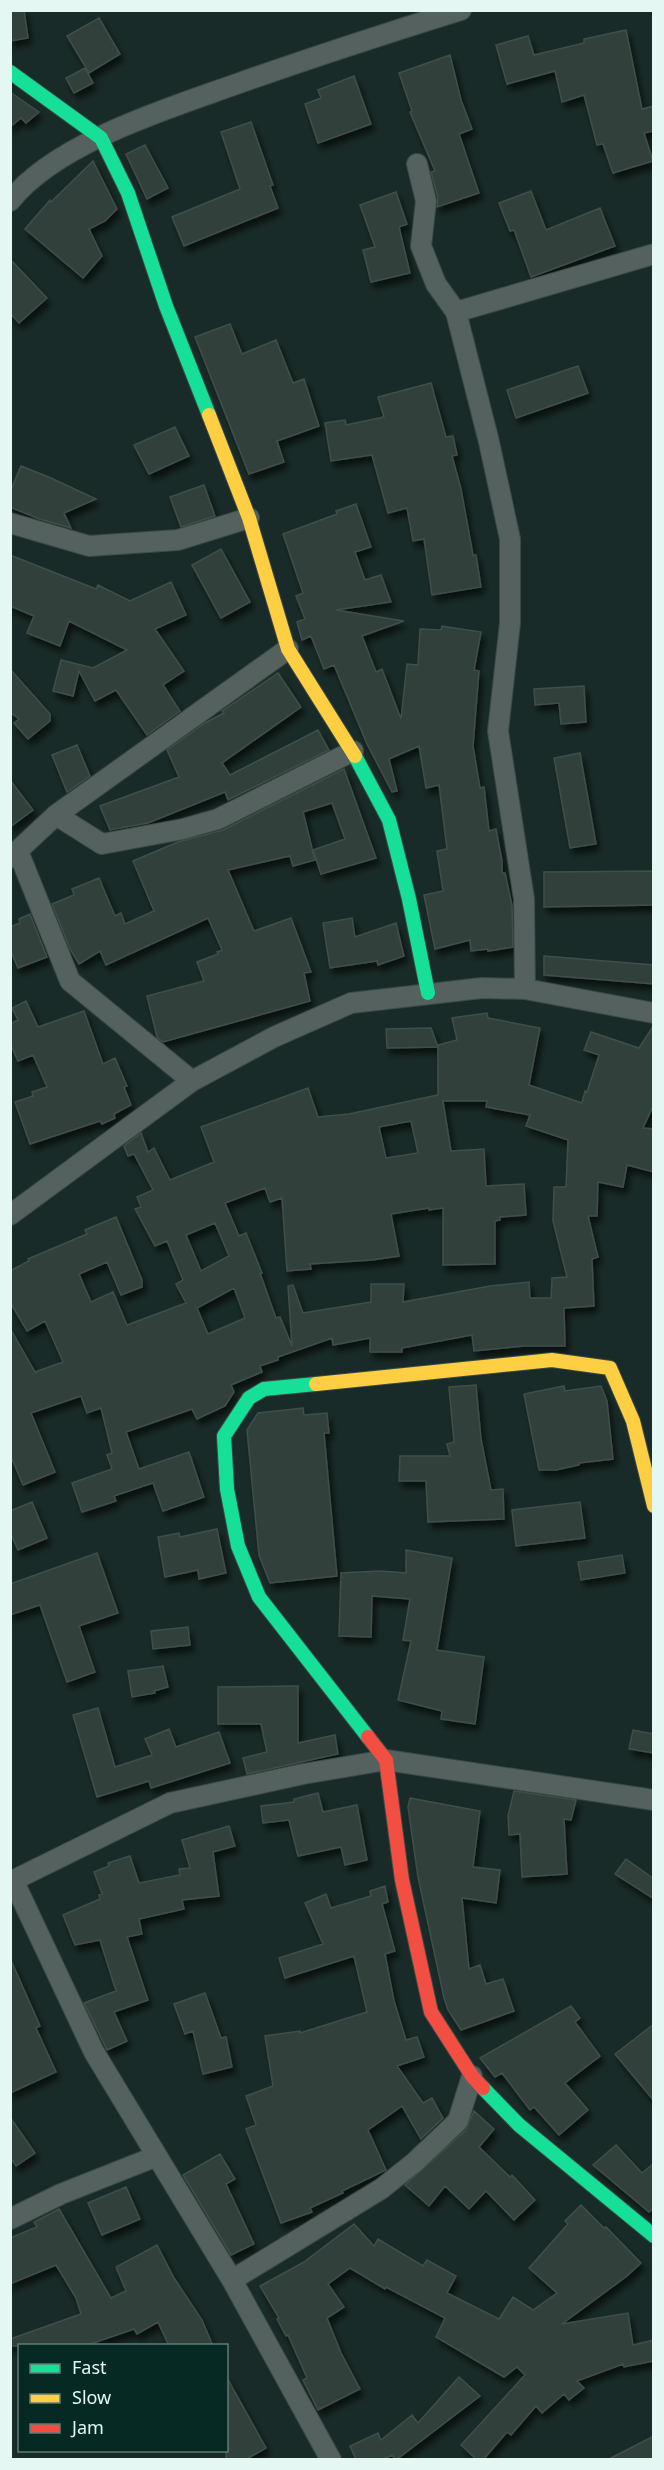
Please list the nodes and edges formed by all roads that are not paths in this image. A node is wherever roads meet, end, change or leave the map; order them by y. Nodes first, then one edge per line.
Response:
1 (461, 10) edge
2 (10, 72) edge
3 (101, 138) junction
4 (417, 164) dead end
5 (10, 201) edge
6 (654, 254) edge
7 (456, 312) junction
8 (249, 518) junction
9 (10, 523) edge
10 (288, 649) junction
11 (353, 751) junction
12 (56, 815) junction
13 (14, 854) edge
14 (525, 989) junction
15 (428, 993) junction
16 (654, 1014) edge
17 (192, 1081) junction
18 (10, 1215) edge
19 (654, 1506) edge
20 (386, 1760) junction
21 (654, 1800) edge
22 (12, 1882) edge
23 (472, 2076) junction
24 (157, 2156) junction
25 (10, 2219) edge
26 (654, 2236) edge
27 (232, 2280) junction
28 (330, 2460) edge

1 - 3 street
2 - 3 street
3 - 5 street
3 - 8 street
4 - 7 street
6 - 7 street
7 - 14 street
8 - 9 street
8 - 10 street
10 - 11 street
10 - 12 street
11 - 12 street
11 - 15 street
12 - 13 street
13 - 17 street
14 - 15 street
14 - 16 street
15 - 17 street
17 - 18 street
19 - 20 street
20 - 21 street
20 - 22 street
20 - 23 street
22 - 24 street
23 - 26 street
23 - 27 street
24 - 25 street
24 - 27 street
27 - 28 street

